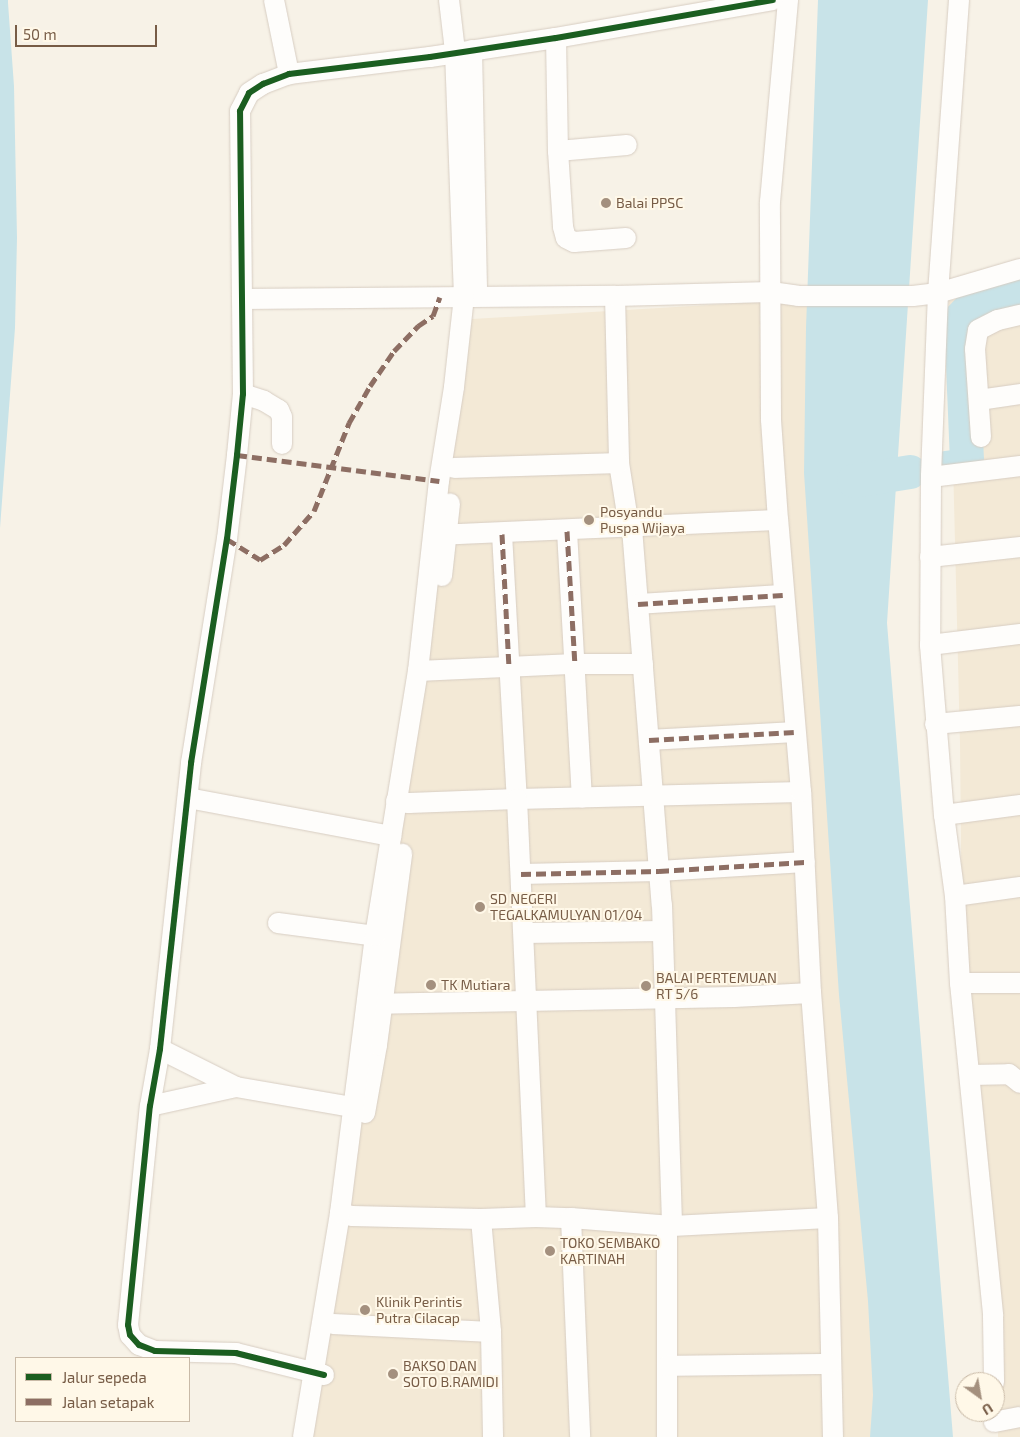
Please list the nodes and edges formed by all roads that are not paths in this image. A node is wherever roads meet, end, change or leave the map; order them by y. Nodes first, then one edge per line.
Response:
1 (274, 0) edge
2 (449, 0) edge
3 (773, 0) edge
4 (788, 0) edge
5 (959, 0) edge
6 (556, 38) junction
7 (464, 51) junction
8 (289, 74) junction
9 (627, 145) dead end
10 (558, 151) junction
11 (626, 238) dead end
12 (1020, 269) edge
13 (771, 292) junction
14 (938, 293) junction
15 (615, 296) junction
16 (470, 297) junction
17 (242, 299) junction
18 (1020, 315) edge
19 (243, 394) junction
20 (1020, 394) edge
21 (979, 400) junction
22 (453, 429) junction
23 (981, 437) dead end
24 (282, 444) dead end
25 (619, 463) junction
26 (1020, 466) edge
27 (454, 468) junction
28 (931, 477) junction
29 (778, 520) junction
30 (632, 528) junction
31 (567, 531) junction
32 (502, 534) junction
33 (440, 536) junction
34 (1020, 548) edge
35 (930, 557) junction
36 (783, 595) junction
37 (638, 604) junction
38 (1020, 634) edge
39 (930, 645) junction
40 (575, 664) junction
41 (643, 664) junction
42 (509, 668) junction
43 (424, 671) junction
44 (1020, 716) edge
45 (935, 724) junction
46 (795, 732) junction
47 (649, 740) junction
48 (801, 792) junction
49 (653, 796) junction
50 (188, 798) junction
51 (582, 798) junction
52 (517, 799) junction
53 (403, 802) junction
54 (1020, 805) edge
55 (944, 815) junction
56 (391, 836) junction
57 (805, 862) junction
58 (659, 871) junction
59 (521, 874) junction
60 (1020, 887) edge
61 (955, 896) junction
62 (278, 923) dead end
63 (662, 931) junction
64 (524, 934) junction
65 (375, 936) junction
66 (960, 983) junction
67 (1020, 983) edge
68 (811, 993) junction
69 (664, 997) junction
70 (528, 999) junction
71 (374, 1004) junction
72 (160, 1049) junction
73 (970, 1075) junction
74 (1020, 1084) edge
75 (236, 1087) junction
76 (150, 1106) junction
77 (359, 1109) junction
78 (346, 1214) junction
79 (536, 1216) junction
80 (571, 1218) junction
81 (828, 1218) junction
82 (481, 1220) junction
83 (670, 1226) junction
84 (333, 1324) junction
85 (491, 1332) junction
86 (831, 1364) junction
87 (667, 1366) junction
88 (994, 1372) edge
89 (319, 1374) junction
90 (1020, 1417) edge
91 (993, 1424) edge
92 (303, 1437) edge
93 (314, 1437) edge
94 (493, 1437) edge
95 (580, 1437) edge
96 (668, 1437) edge
97 (833, 1437) edge

1 - 8 street
2 - 7 street
3 - 6 street
4 - 13 street
5 - 14 street
6 - 7 street
6 - 10 street
7 - 8 street
7 - 16 street
8 - 17 street
9 - 10 street
10 - 11 street
12 - 14 street
13 - 14 street
13 - 15 street
13 - 29 street
14 - 28 street
15 - 16 street
15 - 25 street
16 - 17 street
16 - 22 street
17 - 19 street
18 - 21 street
19 - 24 street
19 - 50 street
20 - 21 street
21 - 23 street
22 - 27 street
22 - 33 street
25 - 27 street
25 - 30 street
26 - 28 street
27 - 33 street
28 - 35 street
29 - 30 street
29 - 36 street
30 - 31 street
30 - 37 street
31 - 32 street
31 - 40 street
32 - 33 street
32 - 42 street
33 - 43 street
34 - 35 street
35 - 39 street
36 - 37 street
36 - 46 street
37 - 41 street
38 - 39 street
39 - 45 street
40 - 41 street
40 - 42 street
40 - 51 street
41 - 47 street
42 - 43 street
42 - 52 street
43 - 53 street
44 - 45 street
45 - 55 street
46 - 47 street
46 - 48 street
47 - 49 street
48 - 49 street
48 - 57 street
49 - 51 street
49 - 58 street
50 - 56 street
50 - 72 street
51 - 52 street
52 - 53 street
52 - 59 street
53 - 56 street
53 - 71 street
54 - 55 street
55 - 61 street
56 - 65 street
57 - 58 street
57 - 68 street
58 - 59 street
58 - 63 street
59 - 64 street
60 - 61 street
61 - 66 street
62 - 65 street
63 - 64 street
63 - 69 street
64 - 70 street
65 - 71 street
66 - 67 street
66 - 73 street
68 - 69 street
68 - 81 street
69 - 70 street
69 - 83 street
70 - 71 street
70 - 79 street
71 - 77 street
72 - 75 street
72 - 76 street
73 - 74 street
73 - 88 street
75 - 76 street
75 - 77 street
76 - 89 street
77 - 78 street
78 - 82 street
78 - 84 street
78 - 89 street
79 - 80 street
79 - 82 street
80 - 83 street
80 - 95 street
81 - 83 street
81 - 86 street
82 - 85 street
83 - 87 street
84 - 85 street
84 - 89 street
85 - 94 street
86 - 87 street
86 - 97 street
87 - 96 street
89 - 92 street
89 - 93 street
90 - 91 street

